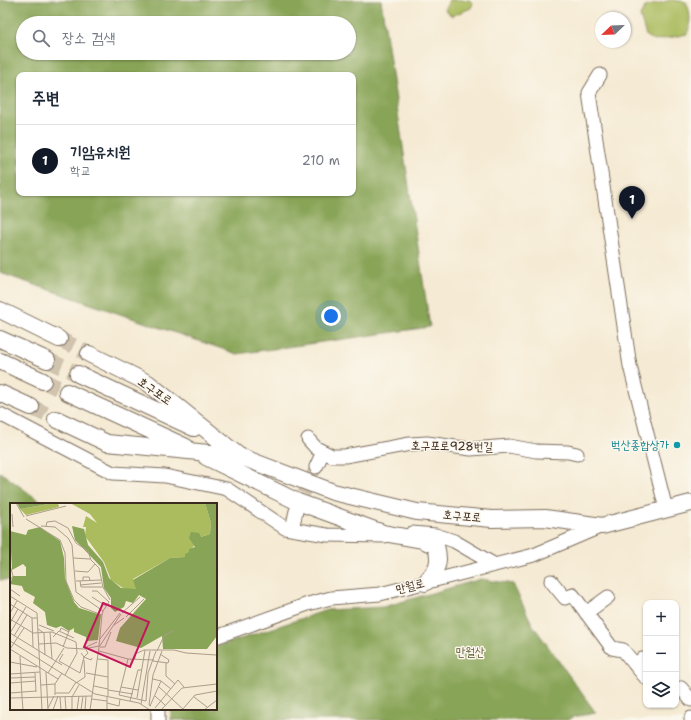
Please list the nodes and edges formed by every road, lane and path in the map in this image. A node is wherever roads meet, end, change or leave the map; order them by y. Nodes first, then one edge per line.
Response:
1 (600, 75) dead end
2 (0, 310) edge
3 (0, 339) edge
4 (59, 339) tunnel mouth
5 (89, 354) tunnel mouth
6 (47, 360) tunnel mouth
7 (0, 361) edge
8 (78, 374) tunnel mouth
9 (43, 381) tunnel mouth
10 (67, 392) tunnel mouth
11 (0, 393) edge
12 (31, 407) tunnel mouth
13 (0, 414) edge
14 (56, 419) tunnel mouth
15 (215, 437) junction
16 (308, 439) dead end
17 (323, 452) junction
18 (198, 453) junction
19 (577, 454) dead end
20 (239, 456) junction
21 (316, 467) tunnel mouth
22 (691, 503) edge
23 (666, 509) junction
24 (296, 511) tunnel mouth
25 (602, 526) junction
26 (292, 529) junction
27 (391, 536) junction
28 (495, 565) junction
29 (551, 581) dead end
30 (425, 583) junction
31 (608, 597) dead end
32 (586, 613) junction
33 (217, 637) edge
34 (641, 664) edge
35 (679, 689) edge
36 (691, 700) edge

1 - 23 street
2 - 4 main road
3 - 6 main road
5 - 15 main road, 호구포로
7 - 9 main road
8 - 15 main road, 호구포로
10 - 18 main road, 호구포로
11 - 12 main road
13 - 26 street
14 - 18 main road, 호구포로
15 - 20 main road, 호구포로
16 - 17 street, 호구포로928번길
17 - 19 street, 호구포로928번길
17 - 21 street
18 - 20 main road, 호구포로
18 - 27 main road
20 - 25 main road, 호구포로
22 - 23 main road, 호구포로
23 - 25 main road, 호구포로
24 - 26 street
25 - 28 street, 만월로
26 - 27 street
27 - 28 street
27 - 30 main road
28 - 30 street, 만월로
29 - 32 street
30 - 33 street, 만월로
31 - 32 street
32 - 34 street
35 - 36 street

